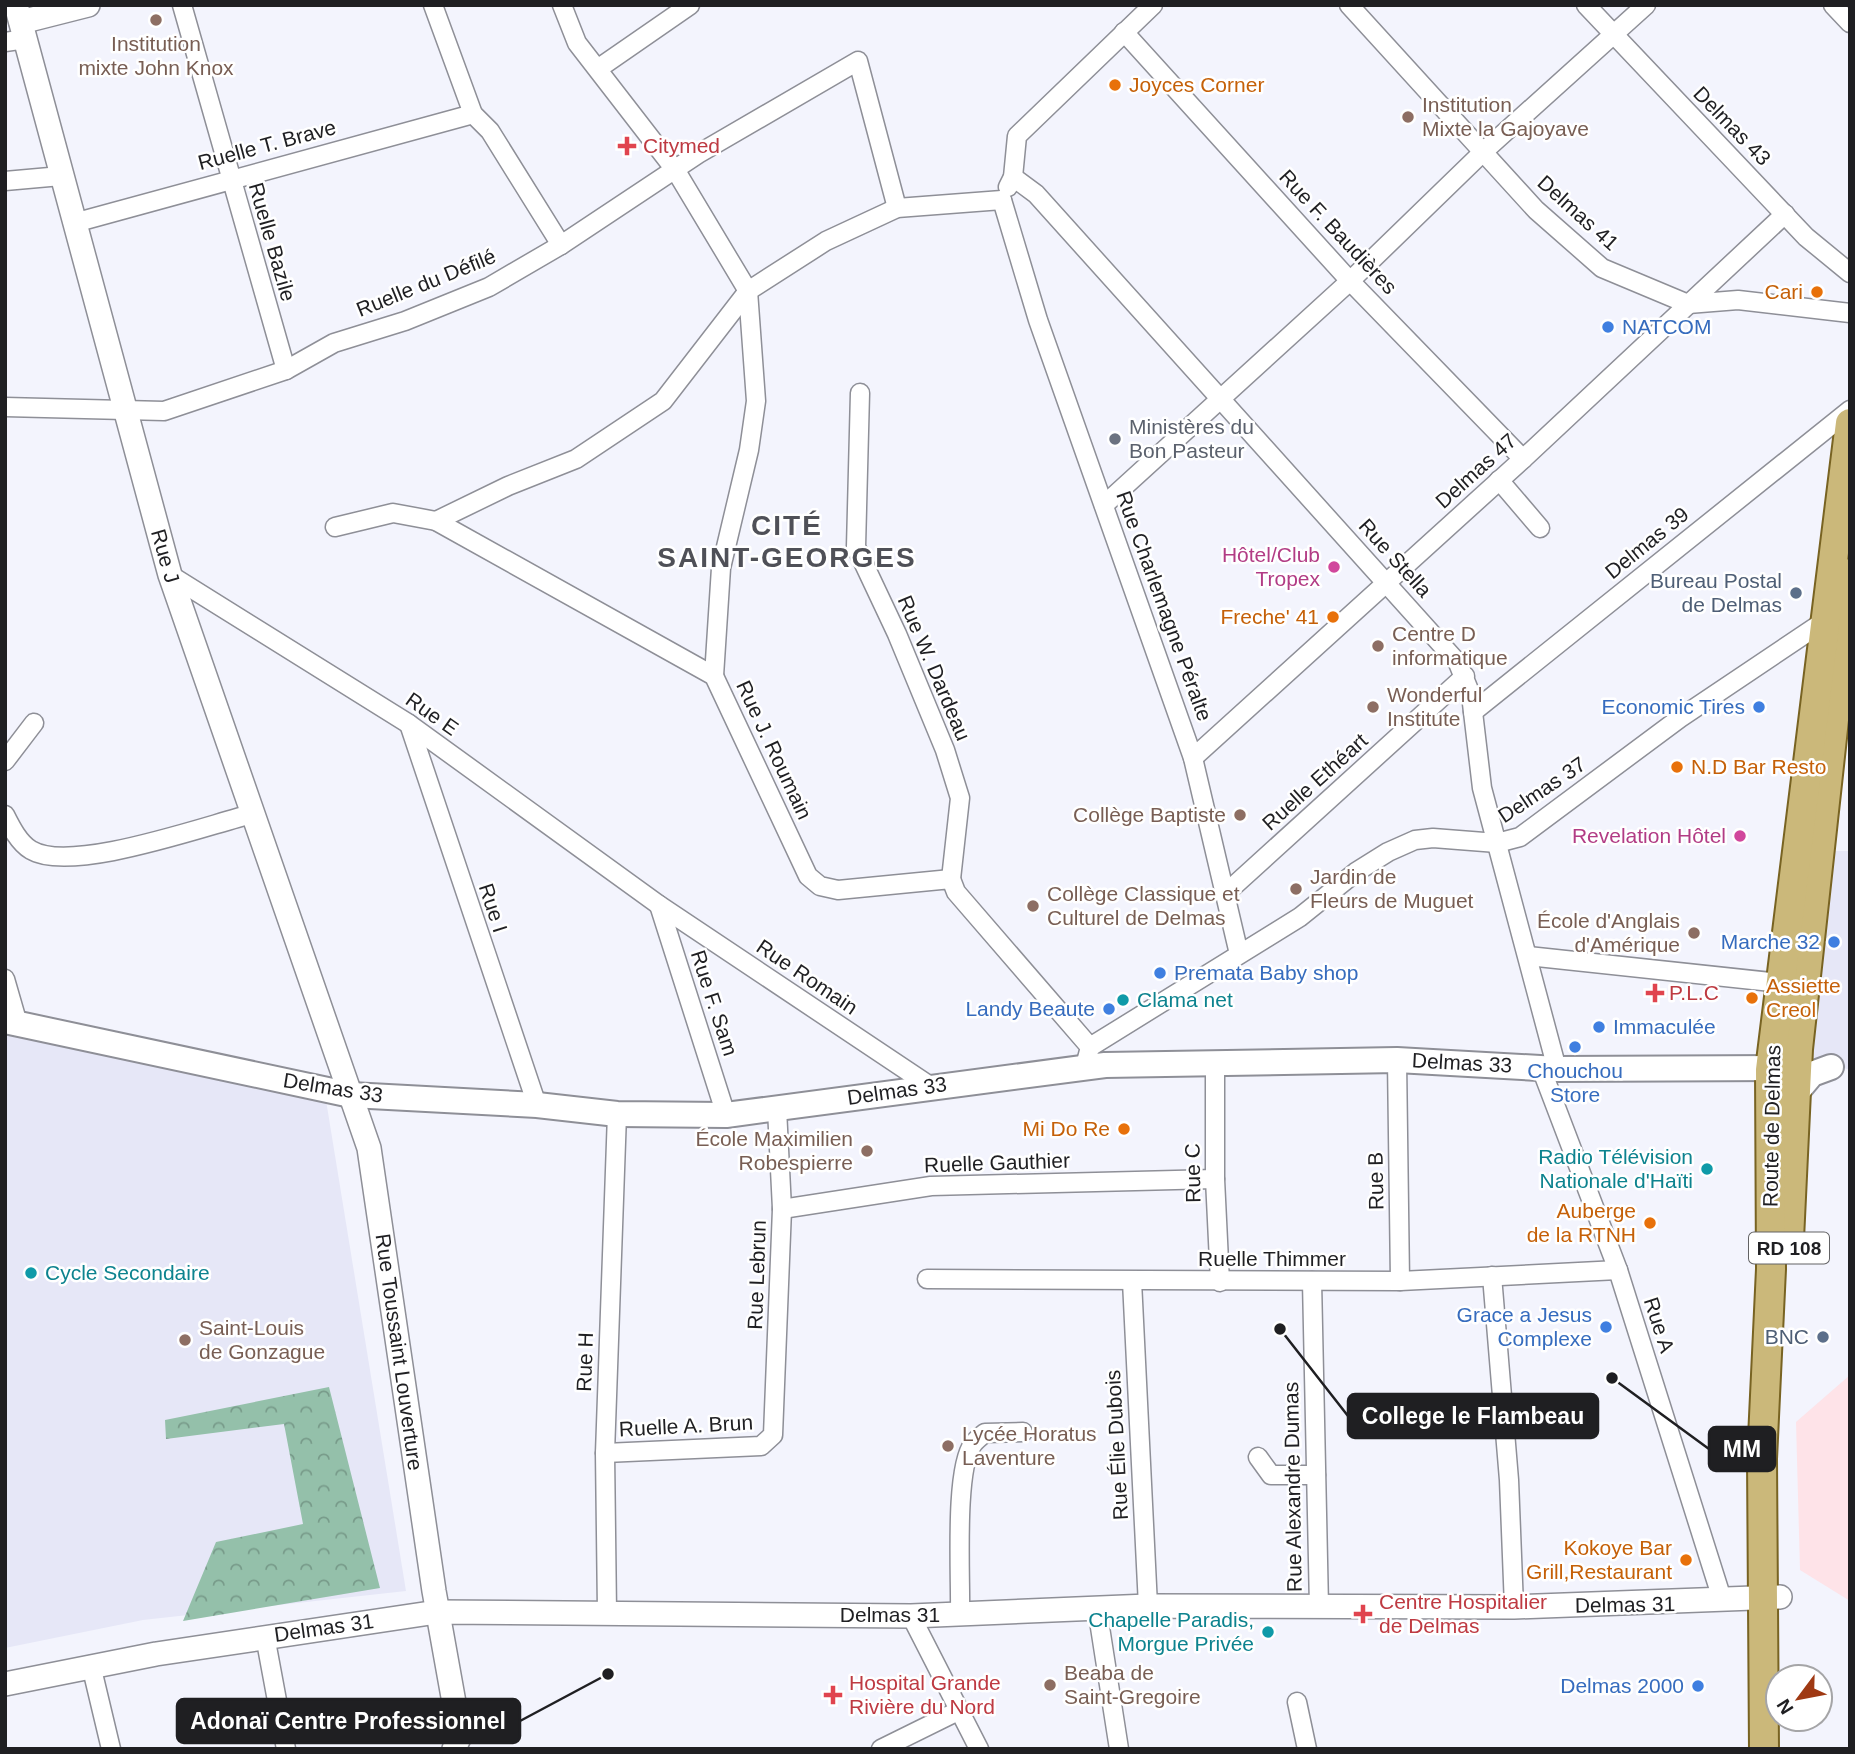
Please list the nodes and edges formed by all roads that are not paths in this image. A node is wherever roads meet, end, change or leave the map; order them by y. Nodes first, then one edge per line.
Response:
1 (88, 5) edge
2 (182, 5) edge
3 (433, 5) edge
4 (562, 5) edge
5 (690, 5) edge
6 (1153, 5) edge
7 (1349, 5) edge
8 (1586, 5) edge
9 (1646, 5) edge
10 (1833, 5) edge
11 (1850, 23) edge
12 (17, 27) edge
13 (1124, 32) junction
14 (1615, 36) junction
15 (598, 68) junction
16 (473, 114) junction
17 (1483, 152) junction
18 (676, 171) junction
19 (61, 176) junction
20 (1013, 177) junction
21 (229, 178) junction
22 (5, 181) edge
23 (1002, 200) junction
24 (897, 208) junction
25 (1785, 214) junction
26 (74, 223) junction
27 (561, 245) junction
28 (1850, 273) edge
29 (1350, 281) junction
30 (748, 292) junction
31 (1688, 304) junction
32 (1850, 313) edge
33 (286, 370) junction
34 (860, 393) dead end
35 (1220, 402) junction
36 (5, 407) edge
37 (1850, 410) edge
38 (126, 412) junction
39 (1850, 423) edge
40 (1523, 459) junction
41 (1499, 480) junction
42 (1104, 505) junction
43 (436, 521) junction
44 (335, 527) dead end
45 (1540, 528) dead end
46 (1850, 573) edge
47 (170, 575) junction
48 (1388, 582) junction
49 (1833, 624) junction
50 (714, 676) junction
51 (1465, 676) junction
52 (1842, 689) edge
53 (1473, 712) junction
54 (34, 723) dead end
55 (409, 724) junction
56 (1193, 758) junction
57 (5, 761) edge
58 (252, 814) junction
59 (5, 815) edge
60 (1497, 843) junction
61 (951, 879) junction
62 (1226, 893) junction
63 (659, 905) junction
64 (1239, 954) junction
65 (1528, 956) junction
66 (5, 979) edge
67 (1792, 984) junction
68 (12, 1023) edge
69 (1088, 1056) junction
70 (1215, 1063) junction
71 (1786, 1064) junction
72 (1841, 1067) edge
73 (1549, 1069) junction
74 (1398, 1071) junction
75 (930, 1086) junction
76 (351, 1095) junction
77 (537, 1105) junction
78 (778, 1109) junction
79 (617, 1114) junction
80 (726, 1115) junction
81 (1215, 1179) junction
82 (782, 1209) junction
83 (1618, 1270) junction
84 (1492, 1276) junction
85 (927, 1279) dead end
86 (1132, 1281) junction
87 (1312, 1281) junction
88 (1400, 1281) junction
89 (1220, 1282) junction
90 (1023, 1432) dead end
91 (768, 1442) joint
92 (605, 1452) junction
93 (1258, 1457) dead end
94 (1316, 1475) junction
95 (1773, 1597) junction
96 (1722, 1599) junction
97 (1148, 1606) junction
98 (1319, 1607) junction
99 (1514, 1607) junction
100 (1097, 1608) junction
101 (437, 1612) junction
102 (607, 1612) junction
103 (960, 1614) junction
104 (911, 1616) junction
105 (265, 1636) junction
106 (1779, 1663) edge
107 (90, 1665) junction
108 (5, 1684) edge
109 (1297, 1702) dead end
110 (958, 1711) junction
111 (111, 1749) edge
112 (286, 1749) edge
113 (454, 1749) edge
114 (881, 1749) edge
115 (979, 1749) edge
116 (1119, 1749) edge
117 (1307, 1749) edge
118 (1764, 1749) edge

1 - 12 street
2 - 21 street, Ruelle Bazile
3 - 16 street
4 - 15 street
5 - 15 street
6 - 13 street
7 - 17 street, Delmas 41
8 - 14 street, Delmas 43
9 - 14 street
10 - 11 street
12 - 19 street, Rue J
13 - 20 street
13 - 29 street, Rue F. Baudières
14 - 17 street
14 - 25 street, Delmas 43
15 - 18 street
16 - 21 street, Ruelle T. Brave
16 - 27 street
17 - 29 street
17 - 31 street, Delmas 41
18 - 24 street, Ruelle du Défilé
18 - 27 street, Ruelle du Défilé
18 - 30 street
19 - 22 street
19 - 26 street, Rue J
20 - 23 street
20 - 35 street, Rue Stella
21 - 26 street, Ruelle T. Brave
21 - 33 street, Ruelle Bazile
23 - 24 street
23 - 42 street, Rue Charlemagne Péralte
24 - 30 street
25 - 28 street, Delmas 43
25 - 31 street, Delmas 47
26 - 38 street, Rue J
27 - 33 street, Ruelle du Défilé
29 - 35 street
29 - 40 street, Rue F. Baudières
30 - 43 street
30 - 50 street
31 - 32 street, Delmas 41
31 - 40 street, Delmas 47
33 - 38 street, Ruelle du Défilé
34 - 61 street, Rue W. Dardeau
35 - 42 street
35 - 48 street, Rue Stella
36 - 38 street, Ruelle du Défilé
37 - 53 street, Delmas 39
38 - 47 street, Rue J
39 - 49 main road, Route de Delmas / RD 108
40 - 41 street, Delmas 47
41 - 45 street
41 - 48 street, Delmas 47
42 - 56 street, Rue Charlemagne Péralte
43 - 44 street, Rue J. Roumain
43 - 50 street, Rue J. Roumain
46 - 49 main road, Route de Delmas / RD 108
47 - 55 street, Rue E
47 - 58 street, Rue J
48 - 51 street, Rue Stella
48 - 56 street, Delmas 47
49 - 52 main road, Route de Delmas / RD 108
49 - 60 street, Delmas 37
49 - 67 main road, Route de Delmas / RD 108
50 - 61 street, Rue J. Roumain
51 - 53 street, Rue Stella
51 - 62 street, Ruelle Ethéart
52 - 67 main road, Route de Delmas / RD 108
53 - 60 street, Rue Stella
54 - 57 street
55 - 63 street, Rue E
55 - 77 street, Rue I
56 - 62 street, Rue Charlemagne Péralte
58 - 59 street
58 - 76 street, Rue J
60 - 64 street, Delmas 37
60 - 65 street, Rue Stella
61 - 69 street
62 - 64 street, Rue Charlemagne Péralte
63 - 75 street, Rue Romain
63 - 80 street, Rue F. Sam
64 - 69 street, Delmas 37
65 - 67 street
65 - 73 street, Rue Stella
66 - 68 street
67 - 71 main road, Route de Delmas / RD 108
68 - 76 main road, Delmas 33
69 - 70 main road, Delmas 33
69 - 75 main road, Delmas 33
70 - 74 main road, Delmas 33
70 - 81 street, Rue C
71 - 72 main road
71 - 72 main road
71 - 73 main road, Delmas 33
71 - 95 main road, Route de Delmas / RD 108
73 - 74 main road, Delmas 33
73 - 83 street, Rue A
74 - 88 street, Rue B
75 - 78 main road, Delmas 33
76 - 77 main road, Delmas 33
76 - 101 street, Rue Toussaint Louverture
77 - 79 main road, Delmas 33
78 - 80 main road, Delmas 33
78 - 82 street, Rue Lebrun
79 - 80 main road, Delmas 33
79 - 92 street, Rue H
81 - 82 street, Ruelle Gauthier
81 - 89 street, Rue C
82 - 91 street, Rue Lebrun
83 - 84 street, Ruelle Thimmer
83 - 96 street, Rue A
84 - 88 street, Ruelle Thimmer
84 - 99 street
85 - 86 street, Ruelle Thimmer
86 - 89 street, Ruelle Thimmer
86 - 97 street, Rue Élie Dubois
87 - 88 street, Ruelle Thimmer
87 - 89 street, Ruelle Thimmer
87 - 94 street, Rue Alexandre Dumas
90 - 103 street
91 - 92 street, Ruelle A. Brun
92 - 102 street, Rue H
93 - 94 street
94 - 98 street, Rue Alexandre Dumas
95 - 96 street, Delmas 31
95 - 106 main road, Route de Delmas / RD 108
95 - 118 main road, Route de Delmas / RD 108
96 - 99 street, Delmas 31
97 - 98 street, Delmas 31
97 - 100 street, Delmas 31
98 - 99 street, Delmas 31
100 - 103 street, Delmas 31
100 - 116 street
101 - 102 street, Delmas 31
101 - 105 street, Delmas 31
101 - 113 street, Rue Toussaint Louverture
102 - 104 street, Delmas 31
103 - 104 street, Delmas 31
104 - 110 street
105 - 107 street, Delmas 31
105 - 112 street
107 - 108 street, Delmas 31
107 - 111 street
109 - 117 street
110 - 114 street
110 - 115 street

